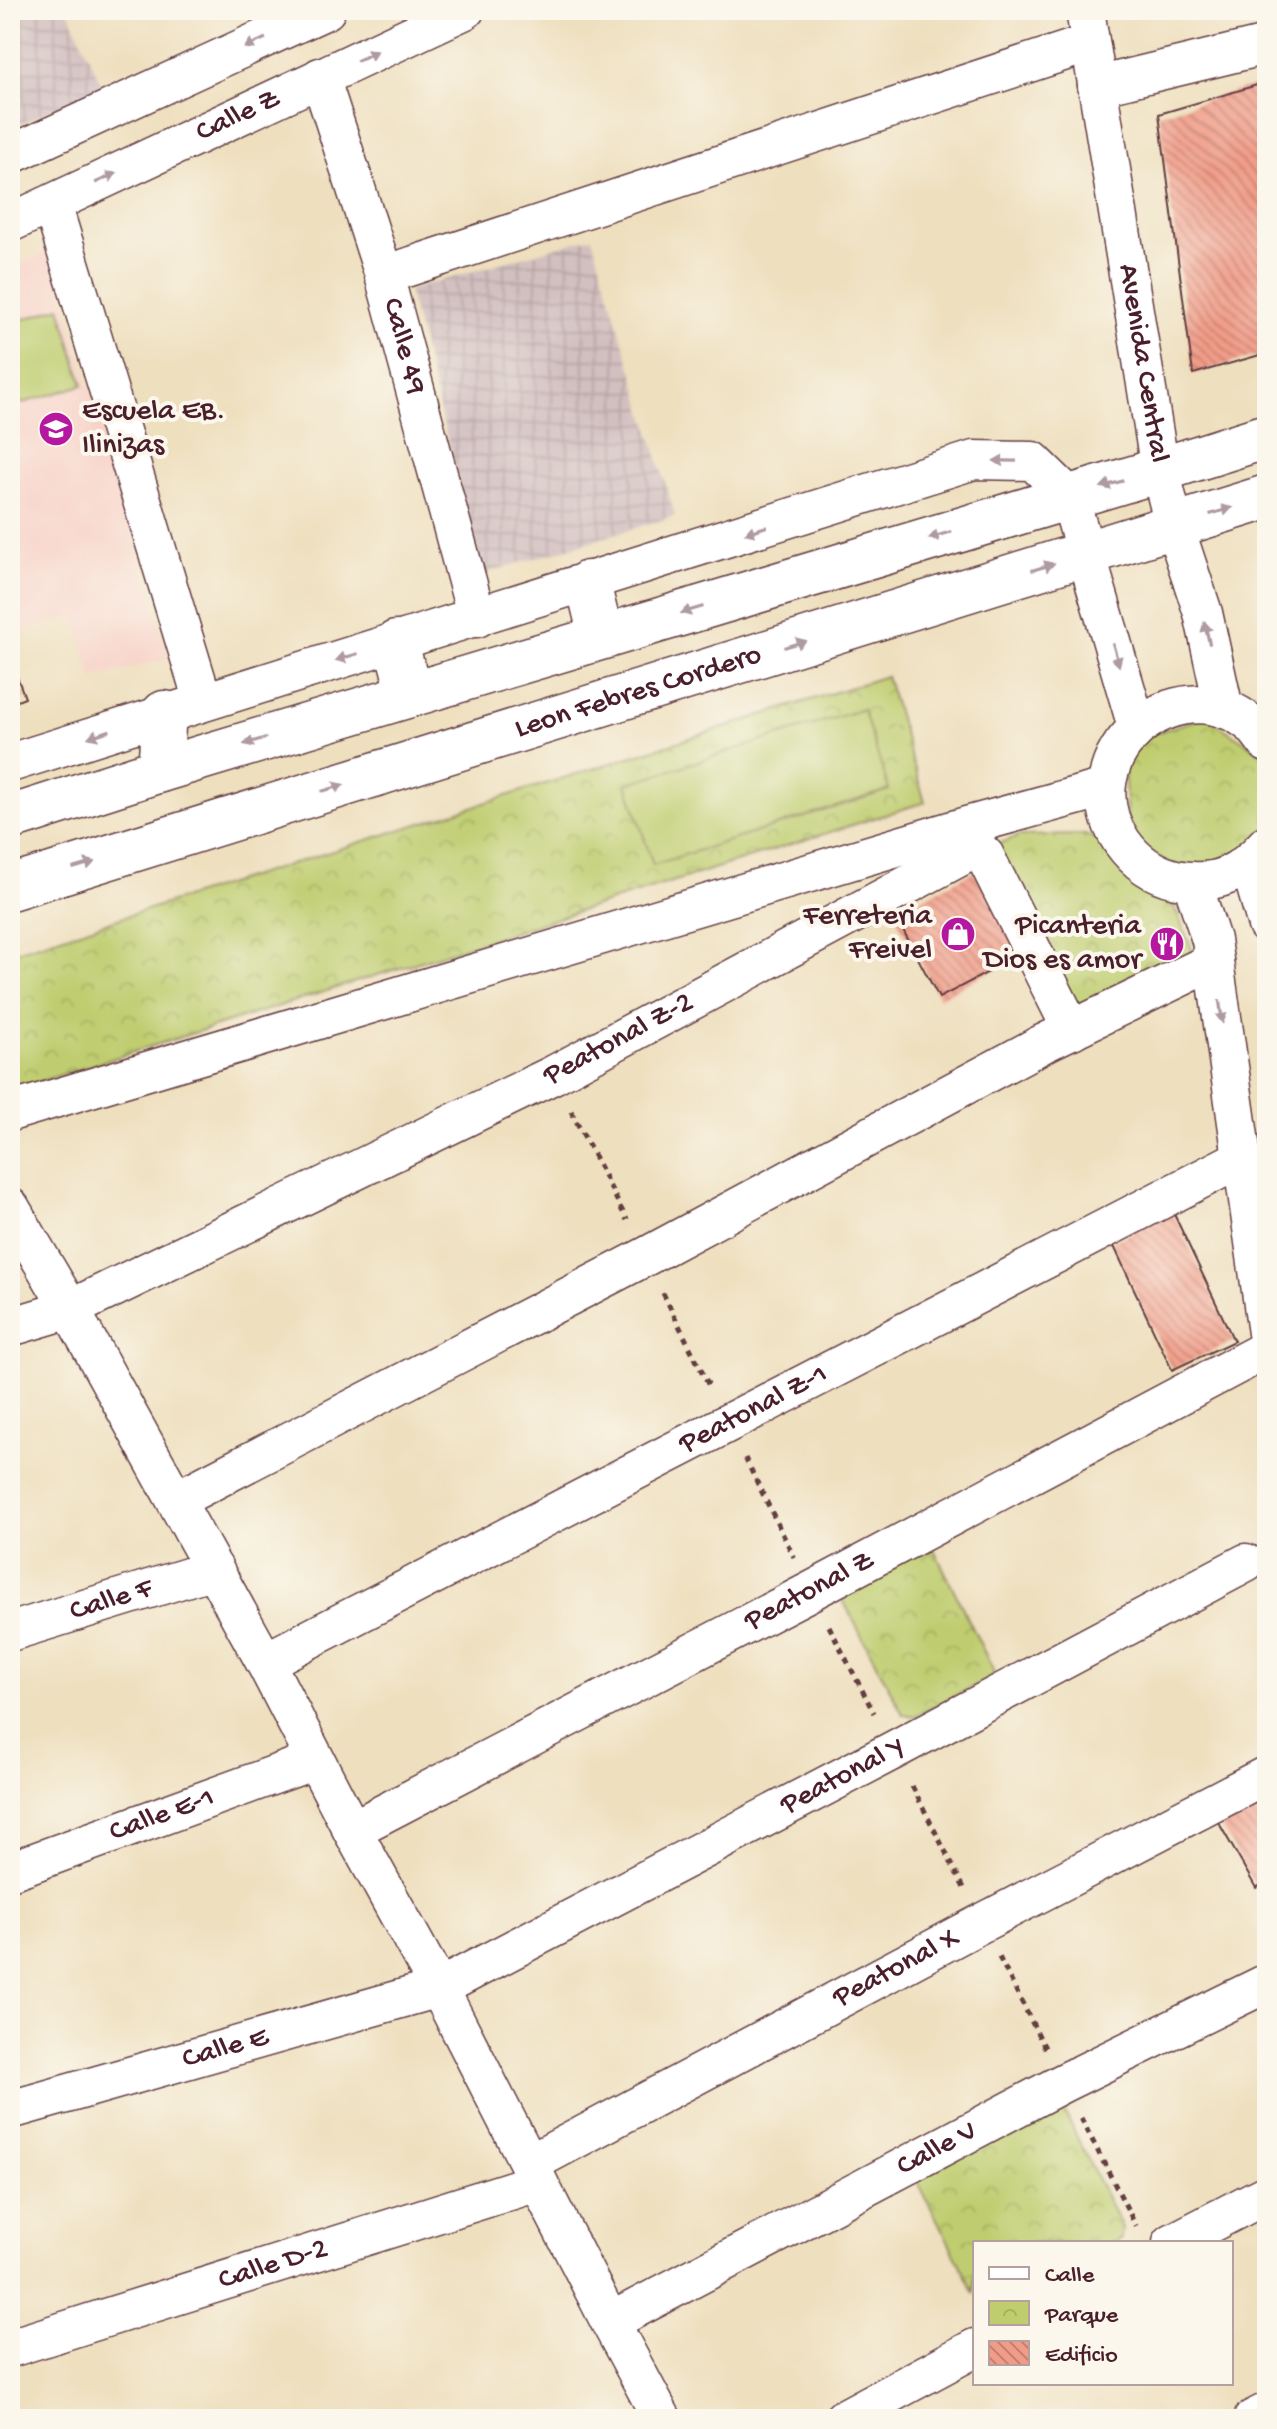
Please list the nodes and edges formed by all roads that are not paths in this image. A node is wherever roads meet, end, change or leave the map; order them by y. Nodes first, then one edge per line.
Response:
1 (326, 10) edge
2 (465, 10) edge
3 (1088, 26) edge
4 (1267, 45) edge
5 (320, 77) junction
6 (1097, 86) junction
7 (10, 155) edge
8 (52, 204) junction
9 (10, 223) edge
10 (384, 275) junction
11 (1267, 436) edge
12 (1160, 470) junction
13 (1069, 496) junction
14 (1267, 497) edge
15 (1174, 525) junction
16 (1087, 553) junction
17 (588, 583) junction
18 (477, 618) junction
19 (601, 637) junction
20 (396, 643) junction
21 (410, 695) junction
22 (184, 707) junction
23 (1252, 724) edge
24 (1137, 727) junction
25 (10, 763) edge
26 (160, 770) junction
27 (1105, 788) junction
28 (10, 818) edge
29 (1258, 853) edge
30 (1192, 882) junction
31 (10, 888) edge
32 (1267, 925) edge
33 (1214, 961) junction
34 (1072, 1030) junction
35 (10, 1112) edge
36 (1242, 1158) junction
37 (10, 1207) edge
38 (70, 1309) junction
39 (10, 1327) edge
40 (1267, 1333) edge
41 (1267, 1349) edge
42 (176, 1500) junction
43 (1246, 1563) dead end
44 (214, 1569) junction
45 (10, 1632) edge
46 (265, 1662) junction
47 (315, 1760) junction
48 (1267, 1775) edge
49 (352, 1830) junction
50 (10, 1871) edge
51 (1267, 1983) edge
52 (439, 1988) junction
53 (10, 2110) edge
54 (533, 2173) junction
55 (1267, 2194) edge
56 (1155, 2236) edge
57 (610, 2322) junction
58 (10, 2348) edge
59 (973, 2349) edge
60 (1267, 2412) edge
61 (652, 2417) edge
62 (843, 2419) edge
63 (1253, 2419) edge

1 -> 7 street, Calle Z
5 -> 2 street, Calle Z
3 - 6 street, Avenida Central
3 - 10 street
4 - 6 street
8 -> 5 street, Calle Z
5 - 10 street, Calle 49
6 - 12 street, Avenida Central
8 - 9 street, Calle Z
8 - 22 street
10 - 18 street, Calle 49
11 - 12 street
12 -> 13 street
12 - 15 street, Avenida Central
13 - 16 street
13 -> 17 street
13 -> 19 street
15 -> 14 street, Leon Febres Cordero
15 - 16 street, Leon Febres Cordero
23 -> 15 street, Avenida Central
16 -> 24 street
31 -> 16 street, Leon Febres Cordero
17 - 18 street
17 - 19 street
18 - 20 street
19 - 21 street
20 - 21 street
20 -> 22 street
21 -> 26 street
22 -> 25 street
22 - 26 street
23 - 24 street
24 - 27 street
26 - 28 street
27 - 30 street
27 - 35 street
29 - 30 street
29 - 32 street
30 - 33 street
33 - 34 street
33 -> 36 street
34 - 38 street, Peatonal Z-2
34 - 42 street
36 - 40 street
36 - 46 street, Peatonal Z-1
37 - 38 street
38 - 39 street, Peatonal Z-2
38 - 42 street
41 - 49 street, Peatonal Z
42 - 44 street
43 - 52 street, Peatonal Y
44 - 45 street, Calle F
44 - 46 street
46 - 47 street
47 - 49 street
47 - 50 street, Calle E-1
48 - 54 street, Peatonal X
49 - 52 street
51 - 57 street, Calle V
52 - 53 street, Calle E
52 - 54 street
54 - 57 street
54 - 58 street, Calle D-2
55 - 56 street
57 - 61 street
59 - 62 street
60 - 63 street

